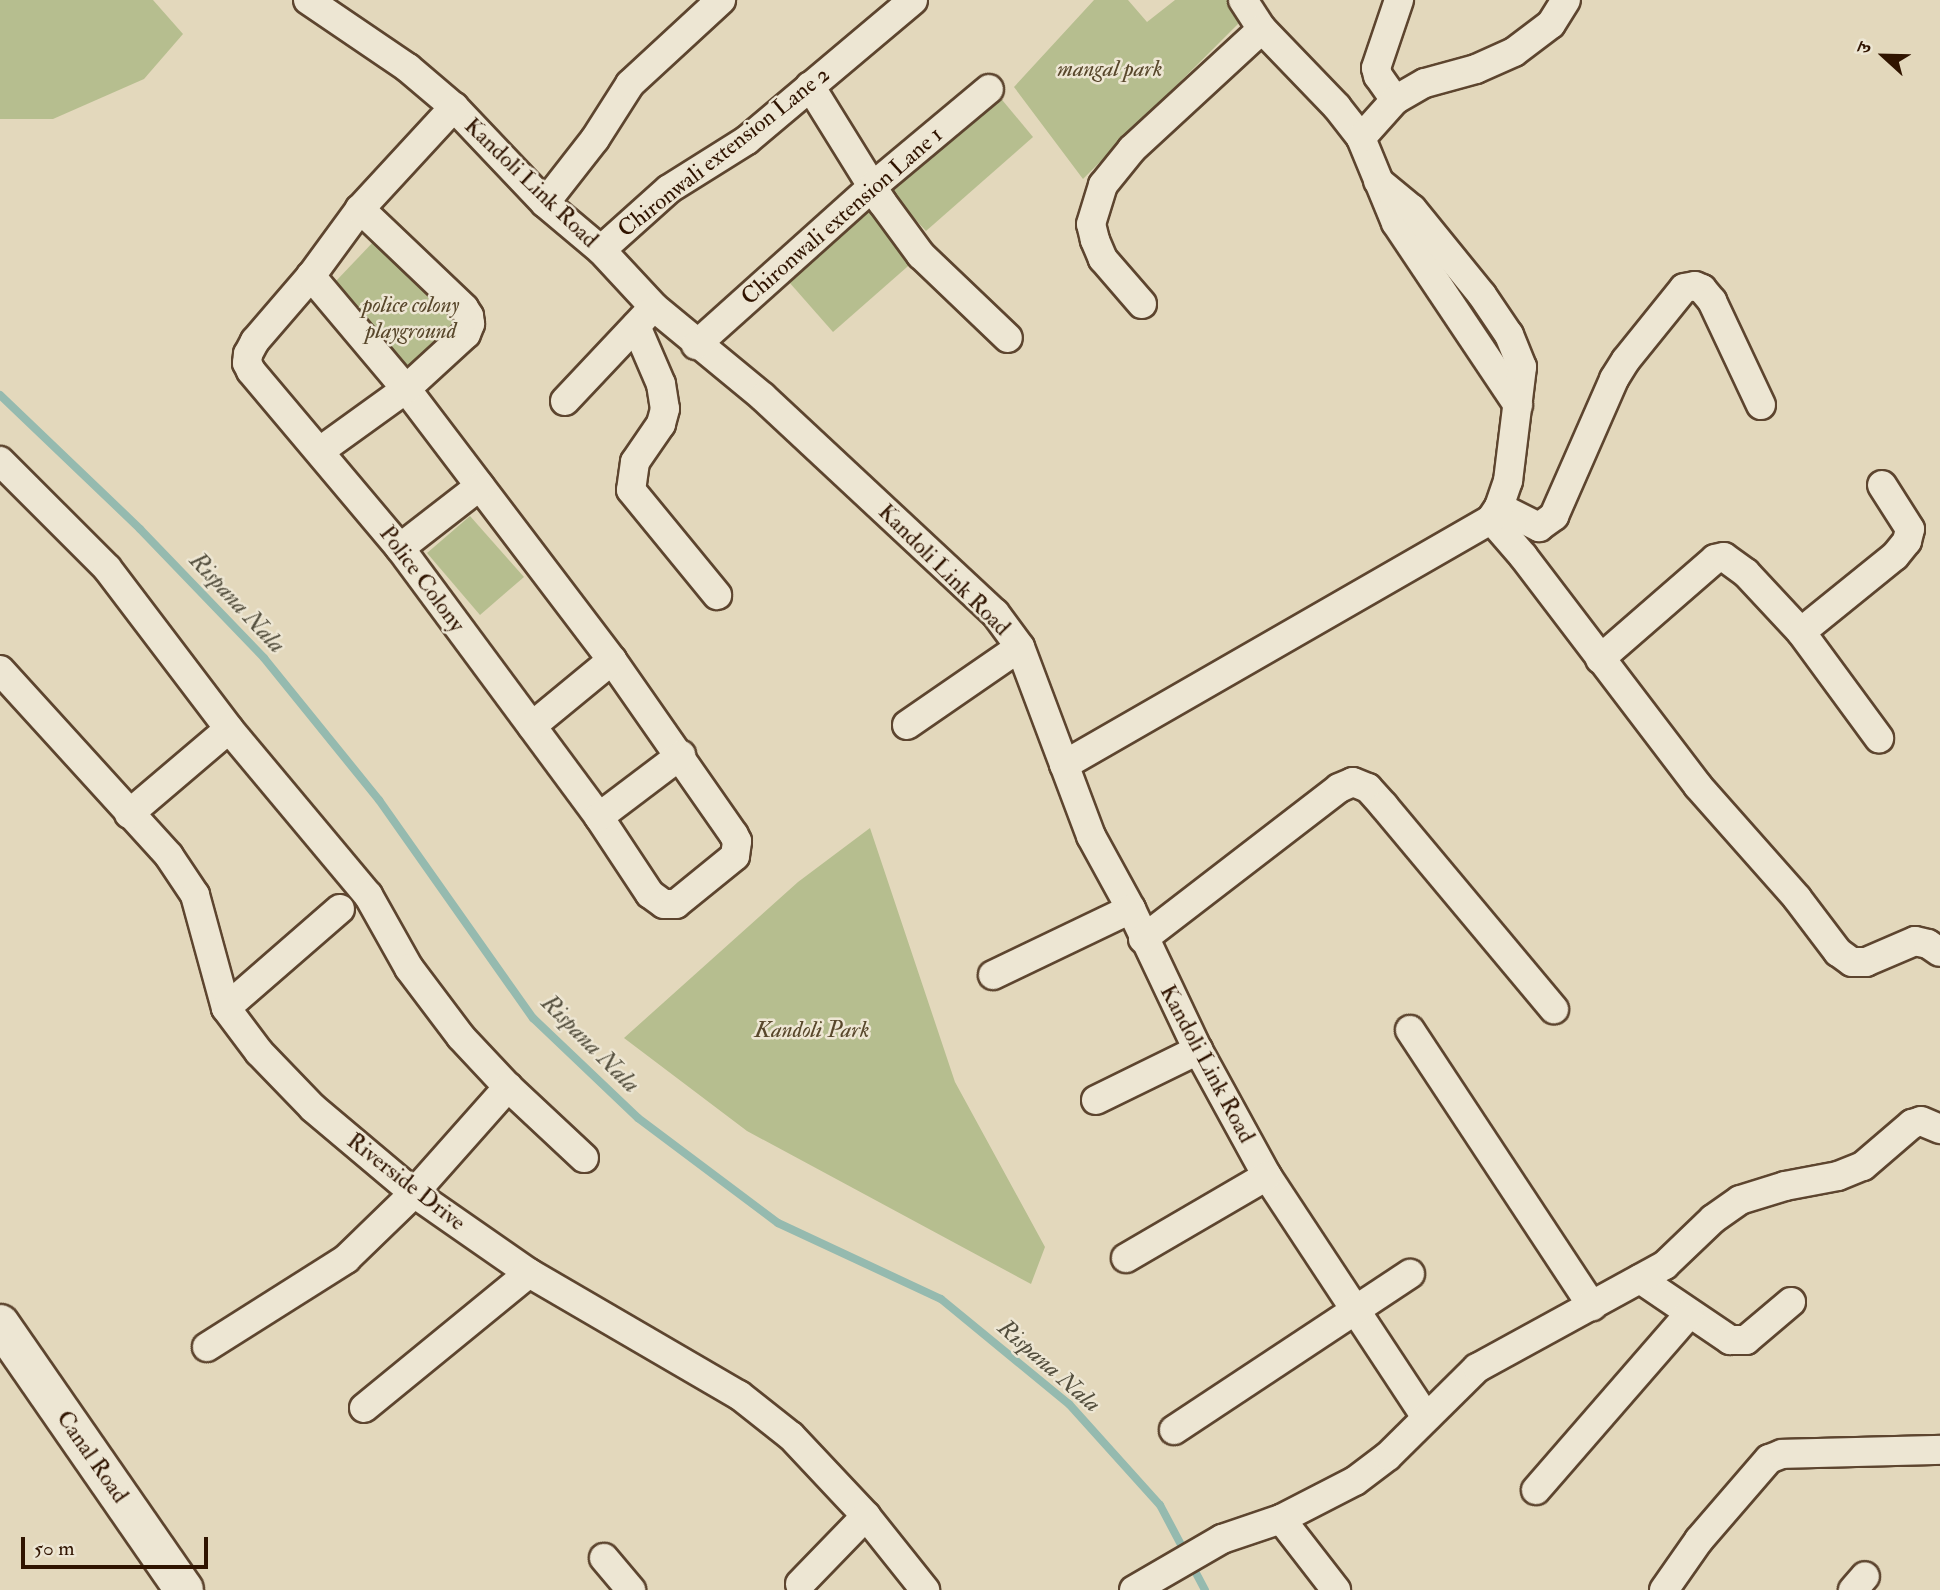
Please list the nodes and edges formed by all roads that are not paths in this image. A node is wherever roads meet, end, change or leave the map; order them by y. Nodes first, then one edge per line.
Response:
1 (307, 0) edge
2 (721, 0) edge
3 (913, 0) edge
4 (1243, 0) edge
5 (1399, 0) edge
6 (1566, 0) edge
7 (1262, 29) junction
8 (810, 86) junction
9 (989, 89) dead end
10 (1395, 100) junction
11 (454, 107) junction
12 (1361, 138) junction
13 (873, 186) junction
14 (545, 203) junction
15 (360, 209) junction
16 (601, 250) junction
17 (311, 276) junction
18 (1142, 304) dead end
19 (645, 317) junction
20 (1008, 338) dead end
21 (696, 345) junction
22 (406, 389) junction
23 (565, 401) dead end
24 (1761, 405) dead end
25 (320, 451) junction
26 (0, 461) edge
27 (1882, 485) dead end
28 (480, 486) junction
29 (1495, 513) junction
30 (400, 548) junction
31 (718, 595) dead end
32 (1801, 632) junction
33 (1020, 647) junction
34 (1600, 659) junction
35 (612, 660) junction
36 (0, 670) edge
37 (907, 725) dead end
38 (532, 726) junction
39 (229, 729) junction
40 (1879, 738) dead end
41 (681, 755) junction
42 (1064, 765) junction
43 (129, 814) junction
44 (599, 817) junction
45 (340, 909) dead end
46 (1131, 909) junction
47 (1143, 939) junction
48 (1940, 952) edge
49 (993, 975) dead end
50 (226, 1009) junction
51 (1554, 1009) dead end
52 (1410, 1030) dead end
53 (1198, 1050) junction
54 (508, 1087) junction
55 (1096, 1100) dead end
56 (1940, 1129) edge
57 (584, 1158) dead end
58 (1267, 1176) junction
59 (414, 1193) junction
60 (1126, 1258) dead end
61 (529, 1273) junction
62 (1410, 1274) dead end
63 (1640, 1279) junction
64 (1791, 1302) dead end
65 (1592, 1306) junction
66 (1355, 1313) junction
67 (1689, 1314) junction
68 (0, 1324) edge
69 (207, 1347) dead end
70 (364, 1408) dead end
71 (1426, 1417) junction
72 (1174, 1430) dead end
73 (1940, 1450) edge
74 (1536, 1490) dead end
75 (866, 1516) junction
76 (1281, 1519) junction
77 (604, 1558) dead end
78 (800, 1584) dead end
79 (1140, 1586) edge
80 (184, 1590) edge
81 (631, 1590) edge
82 (925, 1590) edge
83 (1336, 1590) edge
84 (1664, 1590) edge

1 - 11 street, Kandoli Link Road
2 - 14 street
3 - 8 street, Chironwali extension Lane 2
4 - 7 street
5 - 10 street
6 - 10 street
7 - 12 street
7 - 18 street
8 - 13 street
8 - 16 street, Chironwali extension Lane 2
9 - 13 street, Chironwali extension Lane 1
10 - 12 street
11 - 14 street, Kandoli Link Road
11 - 15 street
12 - 29 street
13 - 20 street
13 - 21 street, Chironwali extension Lane 1
14 - 16 street, Kandoli Link Road
15 - 17 street
15 - 22 street
16 - 19 street, Kandoli Link Road
17 - 22 street
17 - 25 street, Police Colony
19 - 21 street, Kandoli Link Road
19 - 23 street
19 - 31 street
21 - 33 street, Kandoli Link Road
22 - 25 street
22 - 28 street
24 - 29 street
25 - 30 street, Police Colony
26 - 39 street
27 - 32 street
28 - 30 street
28 - 35 street
29 - 34 street
29 - 42 street
30 - 38 street, Police Colony
32 - 34 street
32 - 40 street
33 - 37 street
33 - 42 street, Kandoli Link Road
34 - 48 street
35 - 38 street
35 - 41 street
36 - 43 street, Riverside Drive
38 - 44 street, Police Colony
39 - 43 street
39 - 54 street
41 - 44 street
41 - 44 street, Police Colony
42 - 46 street, Kandoli Link Road
43 - 50 street, Riverside Drive
45 - 50 street
46 - 47 street, Kandoli Link Road
46 - 49 street
47 - 51 street
47 - 53 street, Kandoli Link Road
50 - 59 street, Riverside Drive
52 - 65 street
53 - 55 street
53 - 58 street, Kandoli Link Road
54 - 57 street
54 - 59 street
56 - 63 street
58 - 60 street
58 - 66 street, Kandoli Link Road
59 - 61 street, Riverside Drive
59 - 69 street
61 - 70 street
61 - 75 street, Riverside Drive
62 - 66 street
63 - 65 street
63 - 67 street
64 - 67 street
65 - 71 street
66 - 71 street, Kandoli Link Road
66 - 72 street
67 - 74 street
68 - 80 street, Canal Road
71 - 76 street
73 - 84 street
75 - 78 street
75 - 82 street, Riverside Drive
76 - 79 street
76 - 83 street
77 - 81 street

